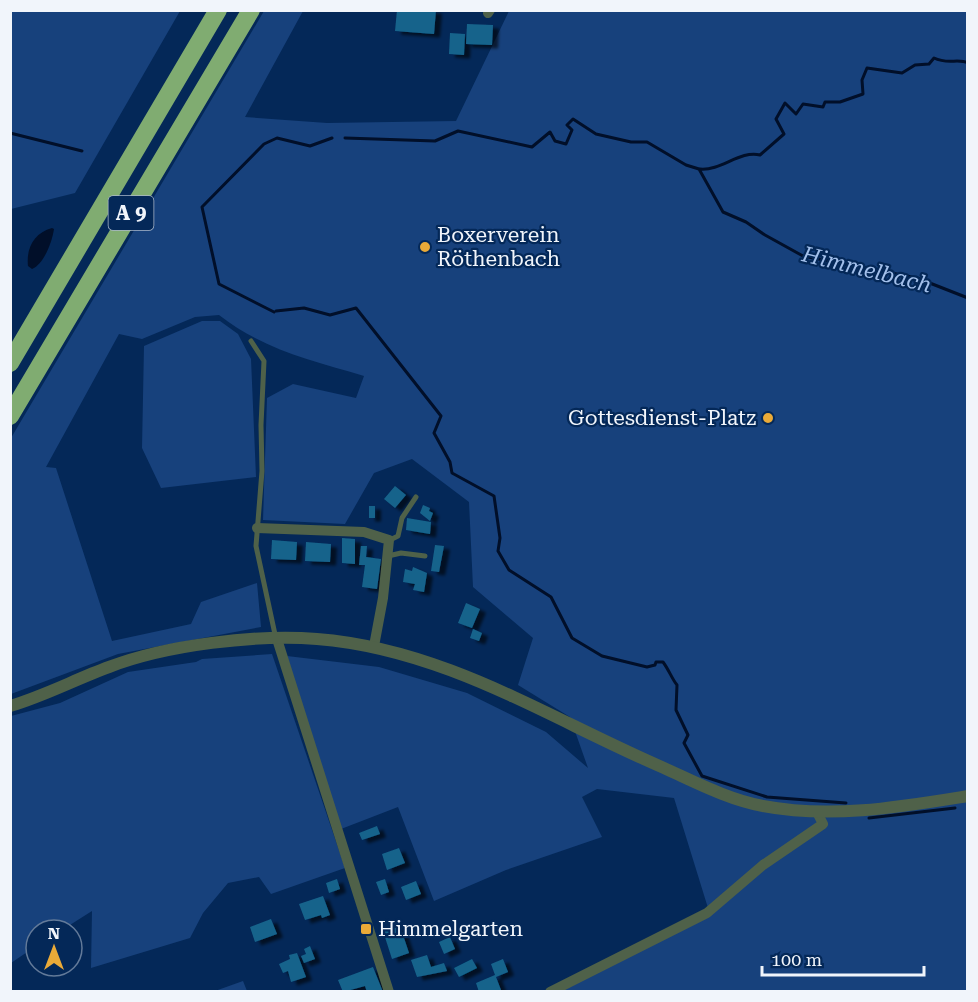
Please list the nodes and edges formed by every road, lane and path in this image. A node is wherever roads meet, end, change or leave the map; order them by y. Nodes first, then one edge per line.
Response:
1 (218, 10) edge
2 (251, 10) edge
3 (251, 341) dead end
4 (10, 363) edge
5 (10, 416) edge
6 (416, 497) dead end
7 (257, 528) junction
8 (389, 540) junction
9 (388, 556) junction
10 (425, 556) dead end
11 (277, 639) junction
12 (374, 646) junction
13 (10, 706) edge
14 (968, 796) edge
15 (818, 814) junction
16 (389, 992) edge
17 (550, 992) edge

1 - 4 highway, A 9
2 - 5 highway, A 9
3 - 7 lane
6 - 8 lane
7 - 8 street
7 - 11 lane
8 - 9 street
9 - 10 lane
9 - 12 street
11 - 12 street
11 - 13 street
11 - 16 street
12 - 15 street
14 - 15 street
15 - 17 street

